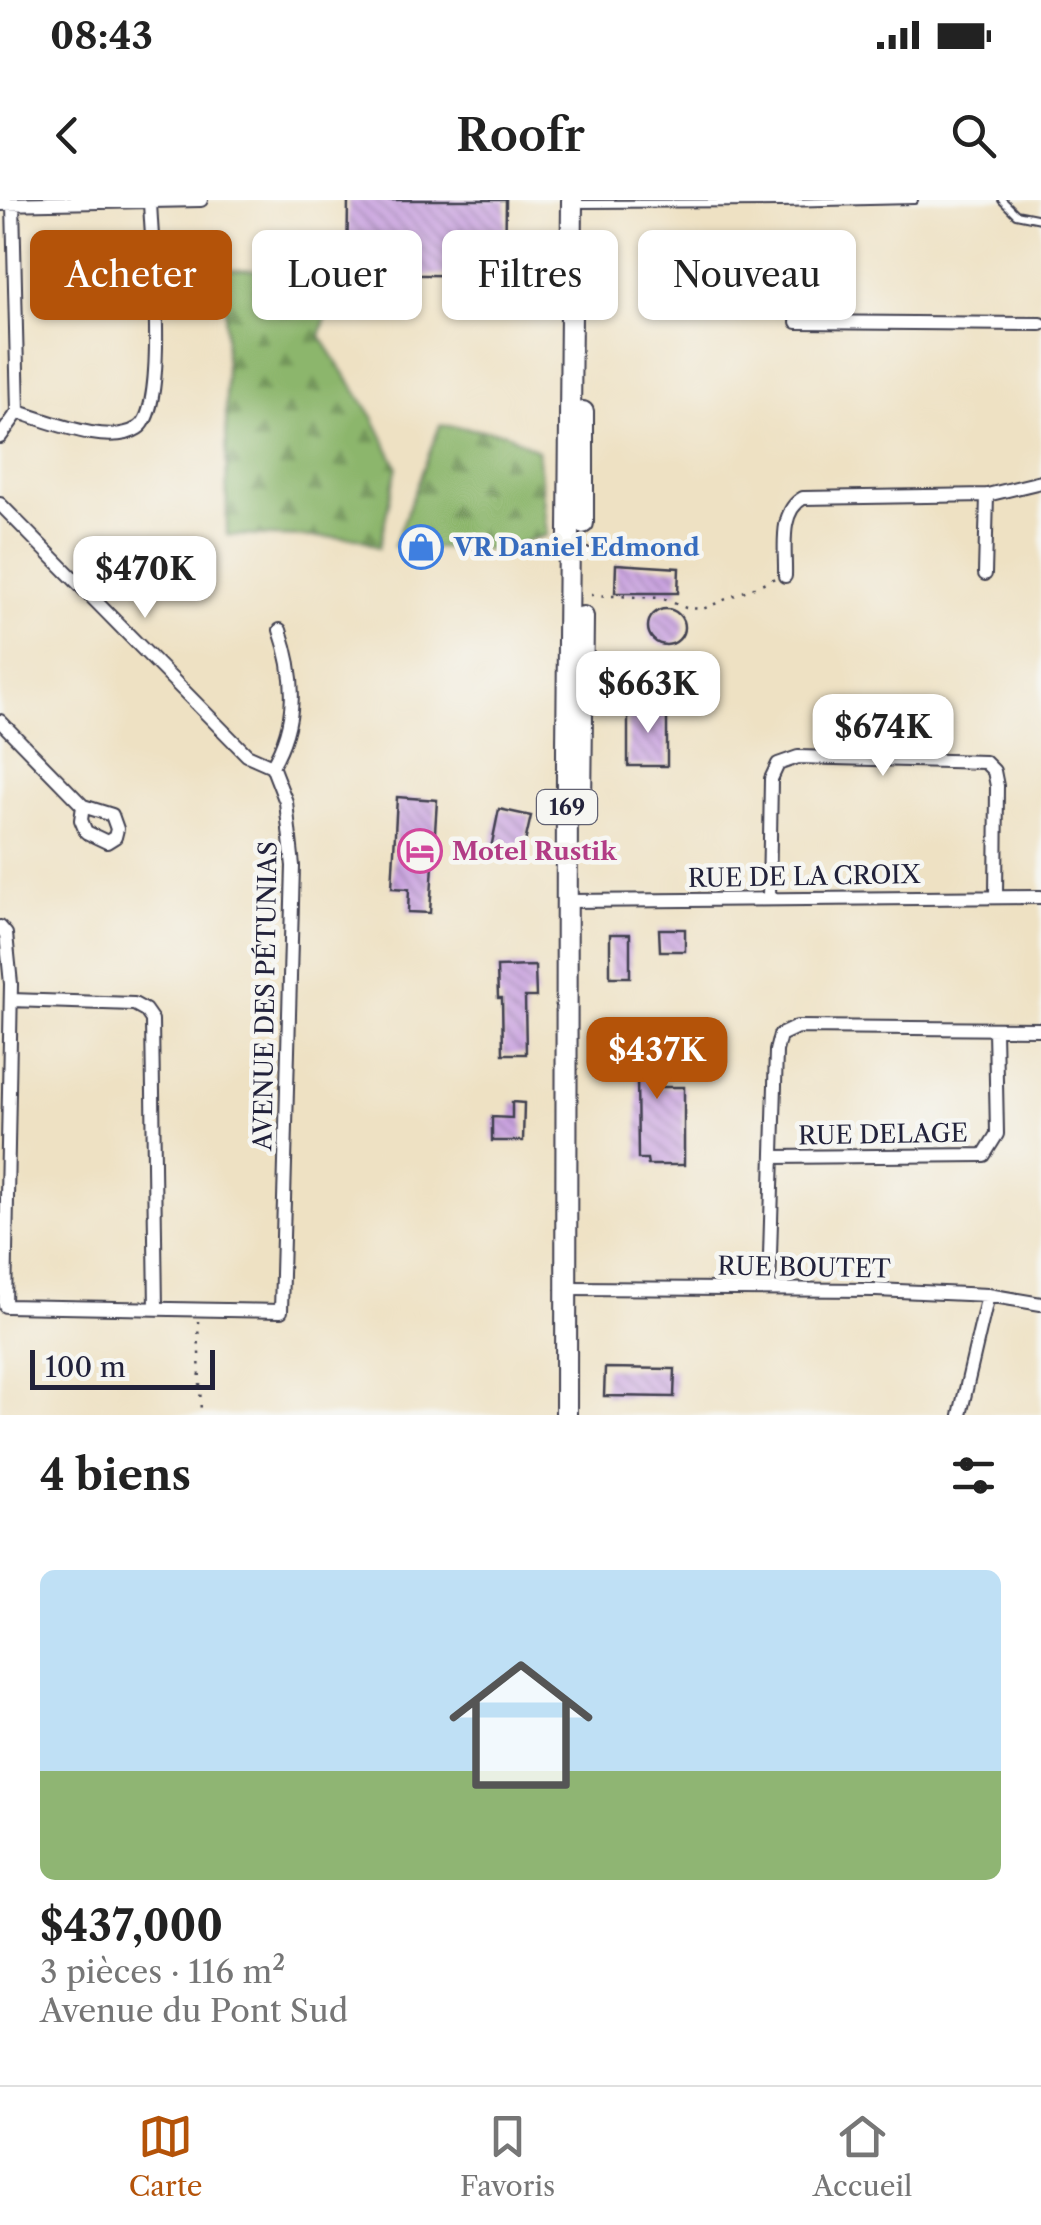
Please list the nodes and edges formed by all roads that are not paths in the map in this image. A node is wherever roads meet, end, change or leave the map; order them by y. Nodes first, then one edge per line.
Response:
1 (201, 200) edge
2 (914, 200) edge
3 (1002, 200) edge
4 (150, 201) edge
5 (780, 201) edge
6 (577, 202) edge
7 (689, 202) edge
8 (6, 204) edge
9 (1041, 219) edge
10 (798, 322) dead end
11 (1041, 324) edge
12 (18, 412) junction
13 (0, 437) edge
14 (1041, 482) edge
15 (987, 495) junction
16 (0, 504) edge
17 (583, 552) junction
18 (649, 552) dead end
19 (785, 574) road end
20 (986, 574) dead end
21 (280, 630) dead end
22 (0, 720) edge
23 (272, 766) junction
24 (83, 806) dead end
25 (996, 896) junction
26 (1041, 897) edge
27 (770, 898) junction
28 (574, 901) junction
29 (0, 927) edge
30 (11, 1000) junction
31 (995, 1029) junction
32 (1041, 1030) edge
33 (773, 1158) junction
34 (572, 1288) junction
35 (769, 1289) junction
36 (988, 1295) junction
37 (1041, 1304) edge
38 (3, 1306) edge
39 (156, 1309) junction
40 (566, 1415) edge
41 (578, 1415) edge
42 (960, 1415) edge

1 - 4 street
2 - 5 lane
3 - 9 lane
4 - 8 street
4 - 12 street
5 - 7 lane
6 - 7 lane
6 - 17 main road, 169
6 - 28 main road, 169
8 - 12 street
10 - 11 street
12 - 13 street
14 - 15 street
15 - 19 street
15 - 20 street
16 - 23 street
17 - 18 lane
17 - 28 main road, 169
21 - 23 street
22 - 24 street
23 - 39 street, AVENUE DES PÉTUNIAS
25 - 26 street, RUE DE LA CROIX
25 - 27 street, RUE DE LA CROIX
25 - 27 street
27 - 28 street, RUE DE LA CROIX
28 - 34 main road, 169
29 - 30 street
30 - 38 street
30 - 39 street
31 - 32 street
31 - 33 street, RUE DELAGE
31 - 33 street
33 - 35 street
34 - 35 street, RUE BOUTET
34 - 40 main road, 169
34 - 41 main road, 169
35 - 36 street, RUE BOUTET
36 - 37 street, RUE BOUTET
36 - 42 street
38 - 39 street

